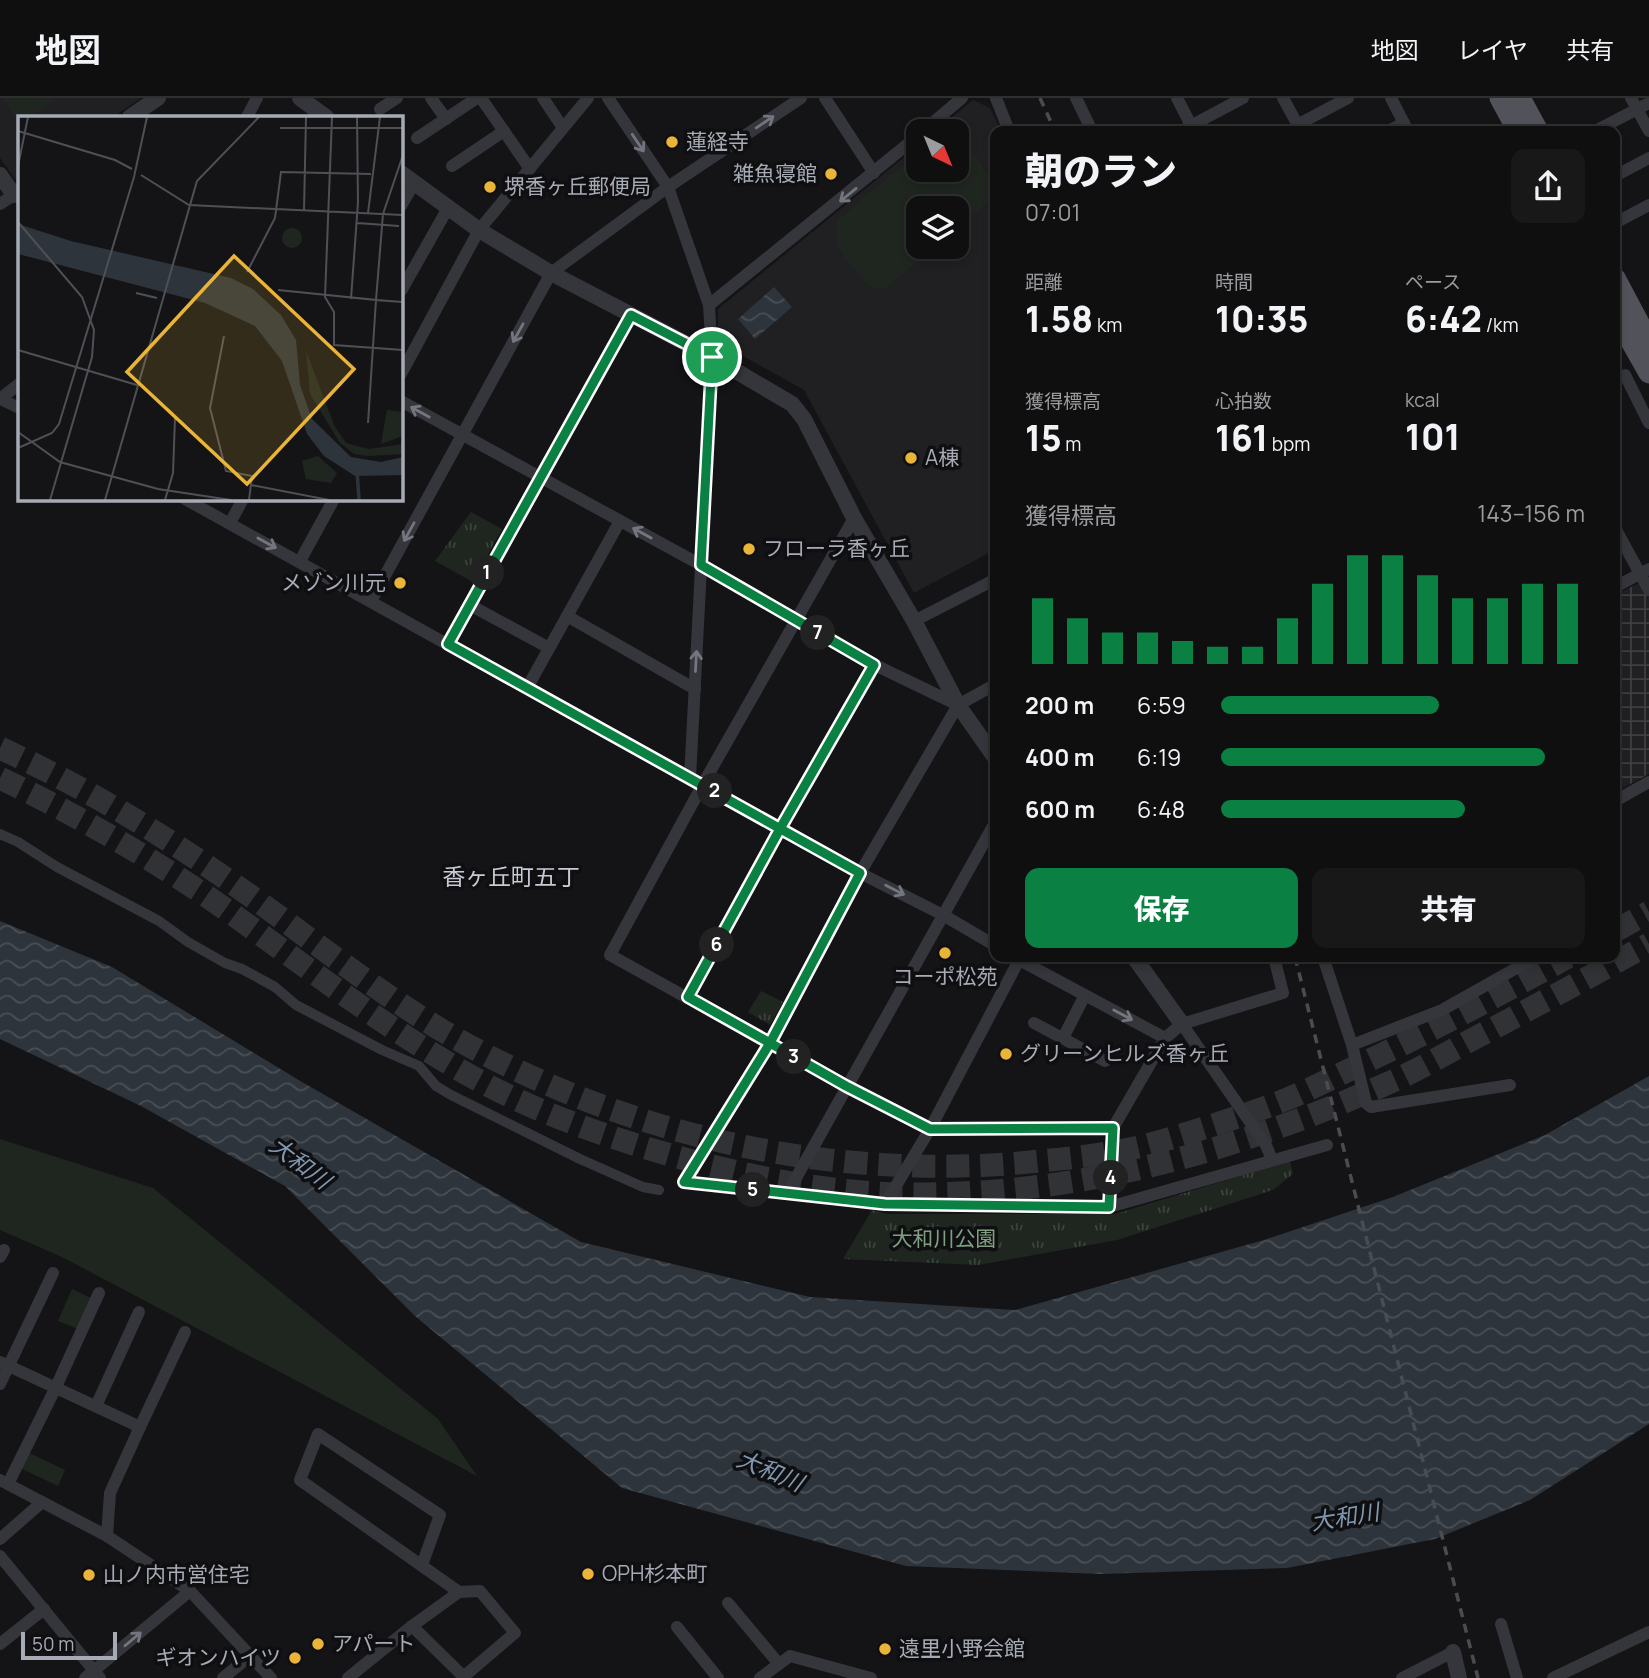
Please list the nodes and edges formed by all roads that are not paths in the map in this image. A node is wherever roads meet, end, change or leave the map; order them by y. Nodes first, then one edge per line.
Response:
1 (158, 98) edge
2 (257, 98) edge
3 (300, 98) edge
4 (397, 98) edge
5 (431, 98) edge
6 (479, 98) edge
7 (543, 98) edge
8 (588, 98) edge
9 (608, 98) edge
10 (801, 98) edge
11 (825, 98) edge
12 (962, 98) edge
13 (996, 98) edge
14 (1076, 98) edge
15 (1177, 98) edge
16 (1243, 98) edge
17 (1283, 98) edge
18 (1348, 98) edge
19 (1391, 98) edge
20 (1500, 98) edge
21 (1520, 98) edge
22 (1639, 103) edge
23 (380, 109) dead end
24 (131, 116) edge
25 (248, 116) edge
26 (325, 116) edge
27 (446, 119) junction
28 (937, 119) edge
29 (1007, 126) edge
30 (1090, 126) edge
31 (1188, 126) edge
32 (1196, 126) edge
33 (1298, 126) edge
34 (1302, 126) edge
35 (1405, 126) edge
36 (1515, 126) edge
37 (1535, 126) edge
38 (1603, 126) edge
39 (563, 128) junction
40 (504, 131) junction
41 (1649, 131) edge
42 (417, 138) dead end
43 (906, 146) edge
44 (1649, 158) edge
45 (452, 166) dead end
46 (530, 169) junction
47 (874, 173) junction
48 (1620, 173) edge
49 (0, 176) edge
50 (407, 178) edge
51 (668, 187) junction
52 (18, 194) edge
53 (402, 201) edge
54 (0, 204) edge
55 (1649, 205) edge
56 (448, 208) junction
57 (1620, 220) edge
58 (479, 230) junction
59 (551, 273) junction
60 (1620, 287) edge
61 (402, 289) edge
62 (709, 305) junction
63 (631, 315) junction
64 (1620, 321) edge
65 (1649, 342) edge
66 (712, 357) junction
67 (1647, 365) edge
68 (402, 372) edge
69 (1620, 377) edge
70 (18, 385) edge
71 (1, 399) edge
72 (402, 402) edge
73 (18, 408) edge
74 (1649, 423) edge
75 (463, 435) junction
76 (540, 477) junction
77 (188, 500) edge
78 (242, 500) edge
79 (333, 500) edge
80 (854, 518) junction
81 (620, 521) junction
82 (230, 523) junction
83 (1620, 536) edge
84 (300, 561) junction
85 (701, 565) junction
86 (1644, 572) edge
87 (990, 582) edge
88 (1620, 584) edge
89 (1649, 590) edge
90 (371, 601) junction
91 (470, 605) junction
92 (567, 616) junction
93 (797, 621) junction
94 (914, 621) junction
95 (448, 644) junction
96 (549, 649) junction
97 (874, 665) junction
98 (990, 687) edge
99 (527, 688) junction
100 (695, 689) junction
101 (958, 705) junction
102 (990, 750) edge
103 (690, 778) junction
104 (1649, 782) edge
105 (703, 785) junction
106 (1620, 798) edge
107 (781, 827) junction
108 (990, 832) edge
109 (0, 834) edge
110 (860, 873) junction
111 (943, 915) junction
112 (990, 942) edge
113 (1015, 962) edge
114 (1023, 962) edge
115 (1138, 962) edge
116 (1275, 962) edge
117 (1324, 962) edge
118 (1524, 962) edge
119 (1085, 995) junction
120 (688, 997) junction
121 (1034, 1023) dead end
122 (1182, 1024) junction
123 (1063, 1038) junction
124 (1165, 1038) junction
125 (770, 1043) junction
126 (1352, 1045) junction
127 (1105, 1062) dead end
128 (1510, 1085) dead end
129 (846, 1086) junction
130 (1113, 1128) junction
131 (930, 1129) junction
132 (1327, 1145) dead end
133 (1272, 1160) junction
134 (659, 1190) dead end
135 (787, 1194) junction
136 (885, 1204) junction
137 (1109, 1207) junction
138 (53, 1273) dead end
139 (99, 1293) dead end
140 (139, 1312) dead end
141 (186, 1332) dead end
142 (5, 1364) edge
143 (0, 1384) edge
144 (55, 1389) junction
145 (96, 1406) junction
146 (140, 1427) junction
147 (4, 1482) edge
148 (41, 1503) junction
149 (107, 1536) junction
150 (0, 1539) edge
151 (0, 1556) edge
152 (422, 1565) junction
153 (190, 1591) junction
154 (459, 1592) junction
155 (728, 1603) dead end
156 (44, 1609) junction
157 (1501, 1624) dead end
158 (412, 1626) junction
159 (677, 1627) dead end
160 (1649, 1632) edge
161 (0, 1644) edge
162 (1453, 1652) joint
163 (250, 1656) junction
164 (779, 1664) junction
165 (93, 1676) edge
166 (463, 1677) edge
167 (223, 1678) edge
168 (271, 1678) edge
169 (348, 1678) edge
170 (718, 1678) edge
171 (760, 1678) edge
172 (871, 1678) edge
173 (1402, 1678) edge
174 (1459, 1678) edge
175 (1517, 1678) edge
176 (1553, 1678) edge

1 - 24 street
2 - 25 street
3 - 26 street
4 - 23 street
5 - 27 street
6 - 27 street
6 - 40 street
7 - 39 street
8 - 39 street
9 -> 51 street
51 -> 10 street
11 - 47 street
12 - 28 street
13 - 29 street
14 - 30 street
15 - 31 street
16 - 32 street
17 - 33 street
18 - 34 street
19 - 35 street
20 - 36 main road
21 - 37 main road
22 - 38 street
22 - 41 street
27 - 42 street
39 - 46 street
40 - 45 street
40 - 46 street
43 - 47 street
44 - 48 street
46 - 58 street
47 -> 62 street
49 - 52 street
50 - 53 street
50 - 56 street
51 - 59 street
51 - 62 street
52 - 54 street
55 - 57 street
56 - 58 street
56 - 61 street
58 - 59 street
58 - 68 street
59 - 63 street
59 -> 75 street
60 - 65 main road
62 - 66 street
63 - 66 street
63 - 76 street
64 - 67 main road
66 - 80 street
66 - 85 street
67 - 69 street
69 - 74 street
70 - 71 street
71 - 73 street
75 -> 72 street
75 - 76 street
75 -> 90 street
76 - 81 street
76 - 91 street
77 - 82 street
78 - 82 street
79 - 84 street
80 - 93 street
80 - 94 street
85 -> 81 street
81 - 92 street
82 -> 84 street
83 - 86 street
84 - 90 street
85 - 93 street
100 -> 85 street
86 - 88 street
86 - 89 street
87 - 94 street
90 - 95 street
91 - 95 street
91 - 96 street
92 - 96 street
92 - 100 street
93 - 97 street
93 - 105 street
94 - 101 street
95 - 99 street
96 - 99 street
97 - 101 street
97 - 107 street
98 - 101 street
99 - 103 street
100 - 103 street
101 - 102 street
101 - 110 street
103 - 105 street
104 - 106 street
105 - 107 street
105 - 120 street
107 - 110 street
107 - 120 street
108 - 111 street
109 - 134 street
110 -> 111 street
110 - 125 street
111 - 112 street
111 - 129 street
113 - 131 street
114 - 119 street
115 - 122 street
116 - 122 street
117 - 126 street
118 - 126 street
119 - 123 street
119 -> 124 street
120 - 125 street
121 - 123 street
122 - 124 street
122 - 133 street
123 - 127 street
124 - 130 street
125 - 129 street
125 - 135 street
126 - 128 street
129 - 131 street
129 - 135 street
130 - 131 street
130 - 137 street
131 - 136 street
132 - 133 street
133 - 137 street
135 - 136 street
136 - 137 street
138 - 142 street
139 - 144 street
140 - 145 street
141 - 146 street
142 - 143 street
142 - 144 street
144 - 145 street
144 - 147 street
145 - 146 street
146 - 149 street
147 - 148 street
148 - 149 street
148 - 150 street
149 - 153 street
151 - 156 street
152 - 152 street
152 - 154 street
153 - 163 street
165 -> 153 street
154 - 158 street
154 - 166 street
155 - 164 street
156 - 161 street
156 - 165 street
157 - 175 street
158 - 166 street
158 - 169 street
159 - 170 street
160 - 176 street
162 - 173 street
162 - 174 street
163 - 167 street
163 - 168 street
164 - 171 street
164 - 172 street

